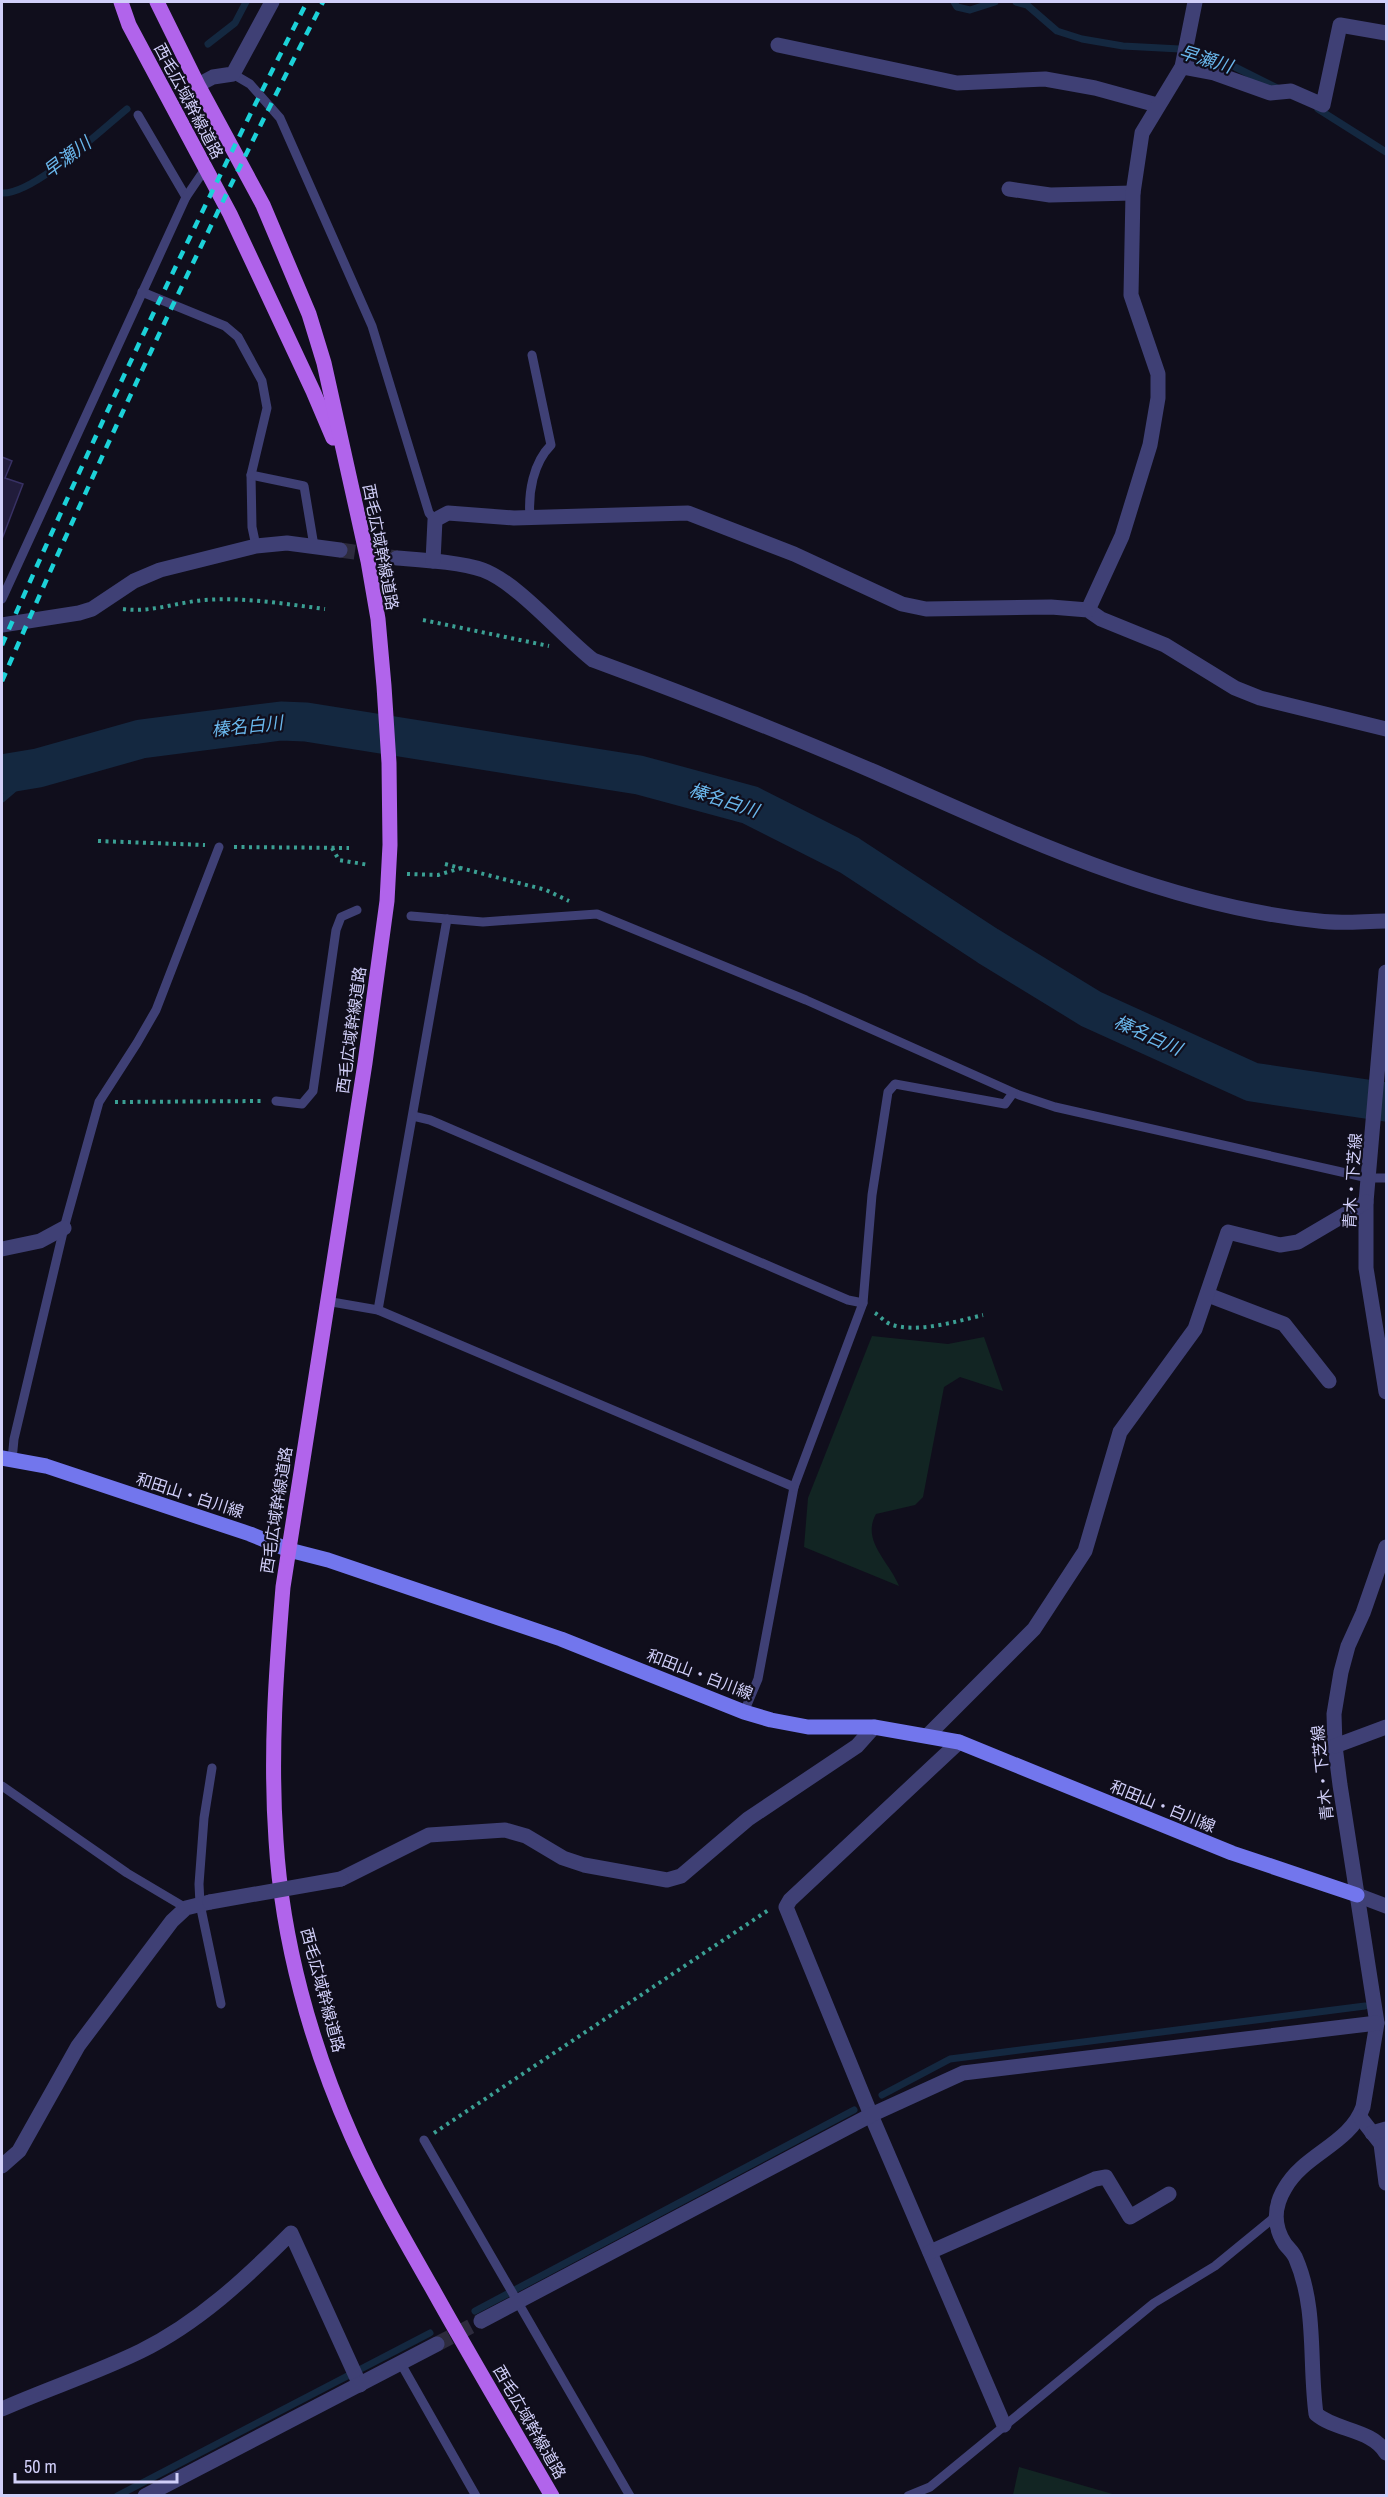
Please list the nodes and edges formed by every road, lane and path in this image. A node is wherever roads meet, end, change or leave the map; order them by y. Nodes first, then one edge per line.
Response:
1 (121, 2) edge
2 (157, 2) edge
3 (272, 2) edge
4 (1195, 2) edge
5 (1386, 33) edge
6 (777, 45) dead end
7 (1184, 56) junction
8 (233, 74) junction
9 (198, 85) junction
10 (1157, 105) junction
11 (138, 115) dead end
12 (205, 169) junction
13 (1009, 189) dead end
14 (1133, 193) junction
15 (186, 197) junction
16 (142, 292) junction
17 (532, 355) dead end
18 (251, 475) junction
19 (349, 477) junction
20 (530, 517) junction
21 (435, 520) junction
22 (256, 546) junction
23 (314, 546) junction
24 (340, 550) tunnel mouth
25 (397, 558) tunnel mouth
26 (432, 561) junction
27 (2, 599) edge
28 (92, 609) junction
29 (325, 609) dead end
30 (1088, 610) junction
31 (423, 620) dead end
32 (2, 625) edge
33 (584, 654) junction
34 (1386, 729) edge
35 (98, 841) dead end
36 (219, 846) junction
37 (332, 848) junction
38 (349, 848) dead end
39 (445, 864) dead end
40 (369, 865) dead end
41 (462, 868) junction
42 (407, 874) dead end
43 (357, 910) dead end
44 (597, 914) junction
45 (411, 916) dead end
46 (447, 919) junction
47 (1386, 921) edge
48 (1386, 972) edge
49 (1013, 1093) junction
50 (276, 1101) joint
51 (99, 1102) junction
52 (413, 1116) junction
53 (1368, 1178) junction
54 (1386, 1178) edge
55 (1366, 1202) junction
56 (64, 1228) junction
57 (2, 1249) edge
58 (1208, 1295) junction
59 (326, 1301) junction
60 (863, 1304) junction
61 (378, 1310) junction
62 (983, 1315) dead end
63 (1329, 1381) dead end
64 (1386, 1392) edge
65 (7, 1459) edge
66 (794, 1487) junction
67 (1386, 1546) edge
68 (289, 1550) junction
69 (744, 1712) junction
70 (874, 1727) junction
71 (1386, 1727) edge
72 (928, 1735) junction
73 (960, 1742) junction
74 (1335, 1746) junction
75 (213, 1768) dead end
76 (2, 1786) edge
77 (1357, 1895) junction
78 (199, 1904) junction
79 (1386, 1906) edge
80 (786, 1907) junction
81 (221, 2004) dead end
82 (1377, 2022) junction
83 (871, 2115) junction
84 (1360, 2117) junction
85 (1379, 2131) edge
86 (424, 2140) joint
87 (2, 2166) edge
88 (1386, 2183) edge
89 (1169, 2194) dead end
90 (1275, 2216) junction
91 (930, 2252) junction
92 (516, 2302) junction
93 (481, 2321) tunnel mouth
94 (437, 2344) tunnel mouth
95 (400, 2362) junction
96 (360, 2384) junction
97 (2, 2409) edge
98 (1004, 2425) junction
99 (1386, 2453) edge
100 (145, 2496) edge
101 (476, 2496) edge
102 (552, 2496) edge
103 (630, 2496) edge
104 (805, 2496) edge
105 (863, 2496) edge
106 (908, 2496) edge

1 - 12 main road, 西毛広域幹線道路
2 - 9 main road, 西毛広域幹線道路
3 - 8 street
4 - 7 street
5 - 7 street
6 - 10 street
7 - 10 street
8 - 9 street
8 - 21 lane
9 - 19 main road, 西毛広域幹線道路
10 - 14 street
11 - 15 lane
12 - 15 lane
12 - 19 main road, 西毛広域幹線道路
13 - 14 street
14 - 30 street
15 - 16 lane
16 - 18 lane
16 - 27 lane
17 - 20 lane
18 - 22 lane
18 - 23 lane
19 - 59 main road, 西毛広域幹線道路
20 - 21 street
20 - 30 street
21 - 26 street
22 - 23 street
22 - 28 street
23 - 24 street
25 - 26 street
26 - 33 street
28 - 29 path
28 - 32 street
30 - 34 street
31 - 33 path
33 - 47 street
35 - 36 path
36 - 37 path
36 - 51 lane
37 - 38 path
37 - 40 path
39 - 41 path
41 - 42 path
41 - 44 path
43 - 50 lane
44 - 46 lane
44 - 49 lane
45 - 46 lane
46 - 52 lane
48 - 53 street, 青木・下芝線
49 - 53 lane
49 - 60 lane
50 - 51 path
51 - 56 lane
52 - 60 lane
52 - 61 lane
53 - 54 lane
53 - 55 street, 青木・下芝線
55 - 58 street
55 - 64 street, 青木・下芝線
56 - 57 street
56 - 65 lane
58 - 63 street
58 - 72 street
59 - 61 lane
59 - 68 main road, 西毛広域幹線道路
60 - 62 path
60 - 66 lane
61 - 66 lane
65 - 68 street, 和田山・白川線
66 - 69 lane
67 - 74 street, 青木・下芝線
68 - 69 street, 和田山・白川線
68 - 102 main road, 西毛広域幹線道路
69 - 70 street, 和田山・白川線
70 - 72 street, 和田山・白川線
70 - 78 street, bridge
71 - 74 street
72 - 73 street, 和田山・白川線
73 - 77 street, 和田山・白川線
73 - 80 street
74 - 77 street, 青木・下芝線
75 - 78 lane
76 - 78 lane
77 - 79 street, 和田山・白川線
77 - 82 street, 青木・下芝線
78 - 81 lane
78 - 87 street
80 - 83 street
80 - 86 path
82 - 83 street
82 - 84 street, 青木・下芝線
83 - 91 street
83 - 92 street
84 - 85 street
84 - 90 street
85 - 88 street
86 - 92 lane
89 - 91 street
90 - 98 lane
90 - 99 street
91 - 98 street
92 - 93 street
92 - 103 lane
94 - 95 street
95 - 96 street
95 - 101 lane
96 - 97 street
96 - 100 street
98 - 106 lane
104 - 105 path

